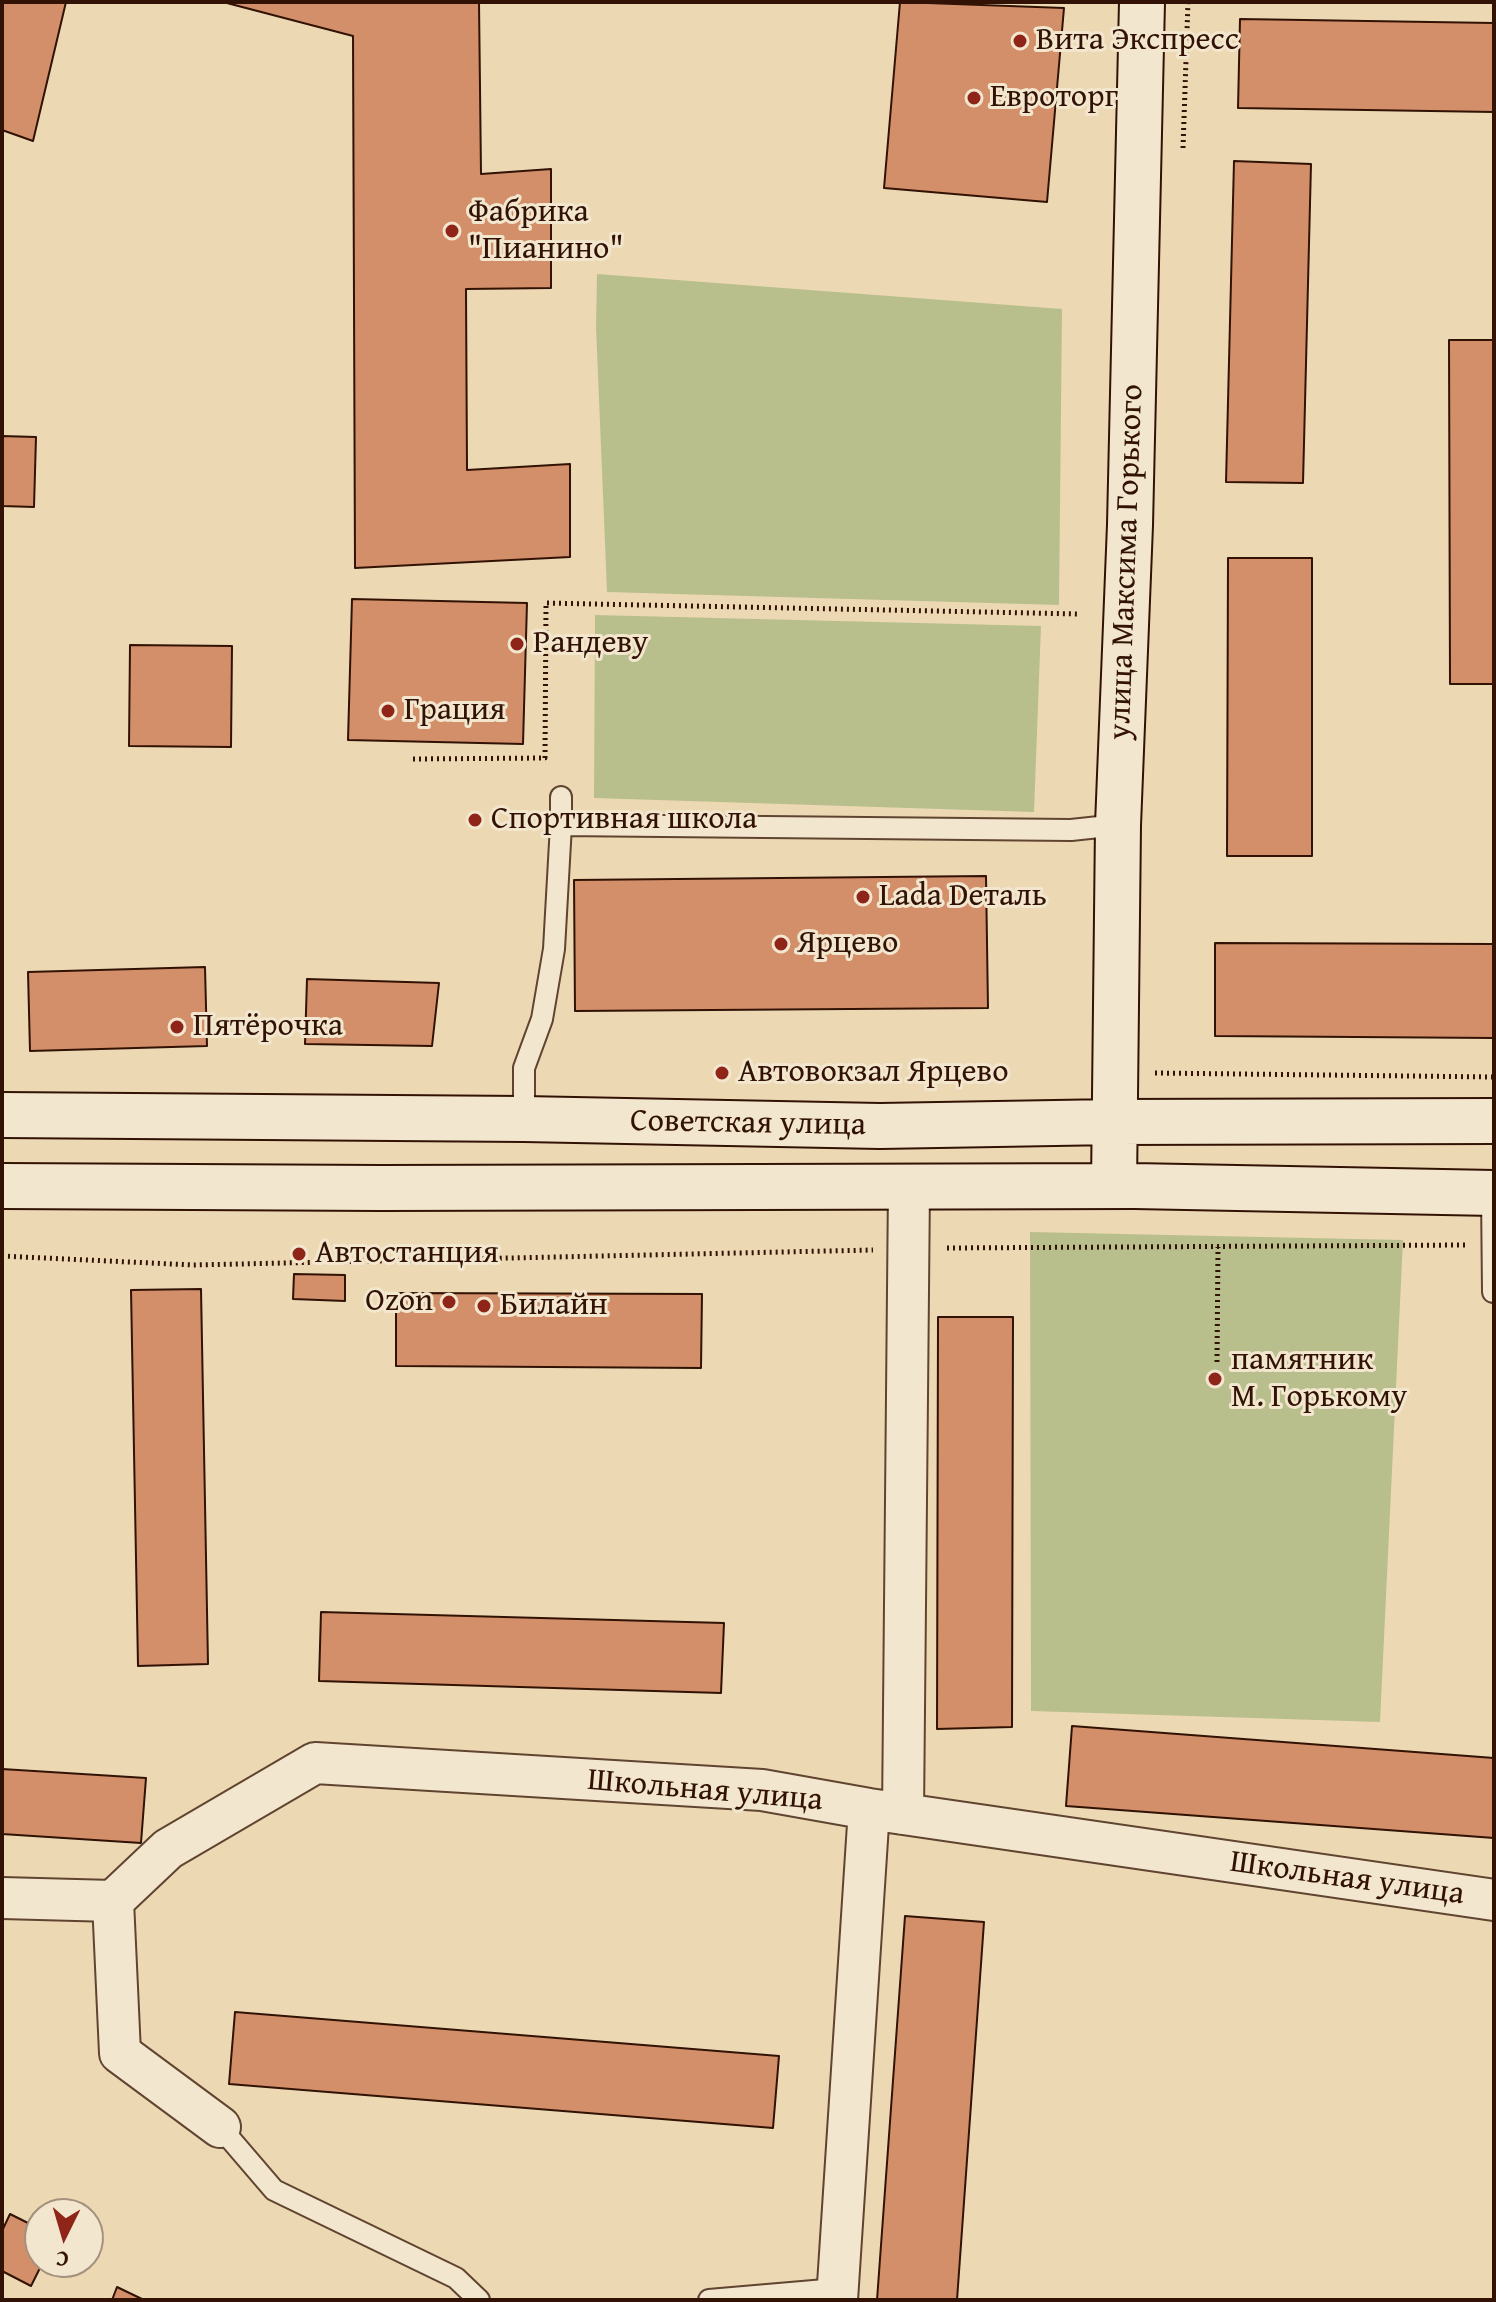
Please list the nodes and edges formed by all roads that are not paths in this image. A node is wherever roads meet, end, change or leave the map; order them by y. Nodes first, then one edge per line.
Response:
1 (1142, 2) edge
2 (561, 797) dead end
3 (561, 825) junction
4 (1118, 825) junction
5 (2, 1115) edge
6 (524, 1119) junction
7 (1494, 1121) edge
8 (1113, 1122) junction
9 (2, 1186) edge
10 (909, 1186) junction
11 (1114, 1186) junction
12 (1493, 1193) edge
13 (1493, 1292) edge
14 (886, 1812) junction
15 (2, 1898) edge
16 (1494, 1900) edge
17 (113, 1901) junction
18 (220, 2127) joint
19 (837, 2294) edge
20 (479, 2300) edge
21 (709, 2300) edge

1 - 4 main road, улица Максима Горького
2 - 3 lane
3 - 4 lane
3 - 6 lane
4 - 8 main road, улица Максима Горького
5 - 6 main road, Советская улица
6 - 8 main road, Советская улица
7 - 8 main road, Советская улица
8 - 11 main road, улица Максима Горького
9 - 10 main road, Советская улица
10 - 11 main road, Советская улица
10 - 14 street
11 - 12 main road, Советская улица
12 - 13 lane
14 - 16 street, Школьная улица
14 - 17 street, Школьная улица
14 - 19 street
15 - 17 street
17 - 18 street
18 - 20 lane
19 - 21 lane

